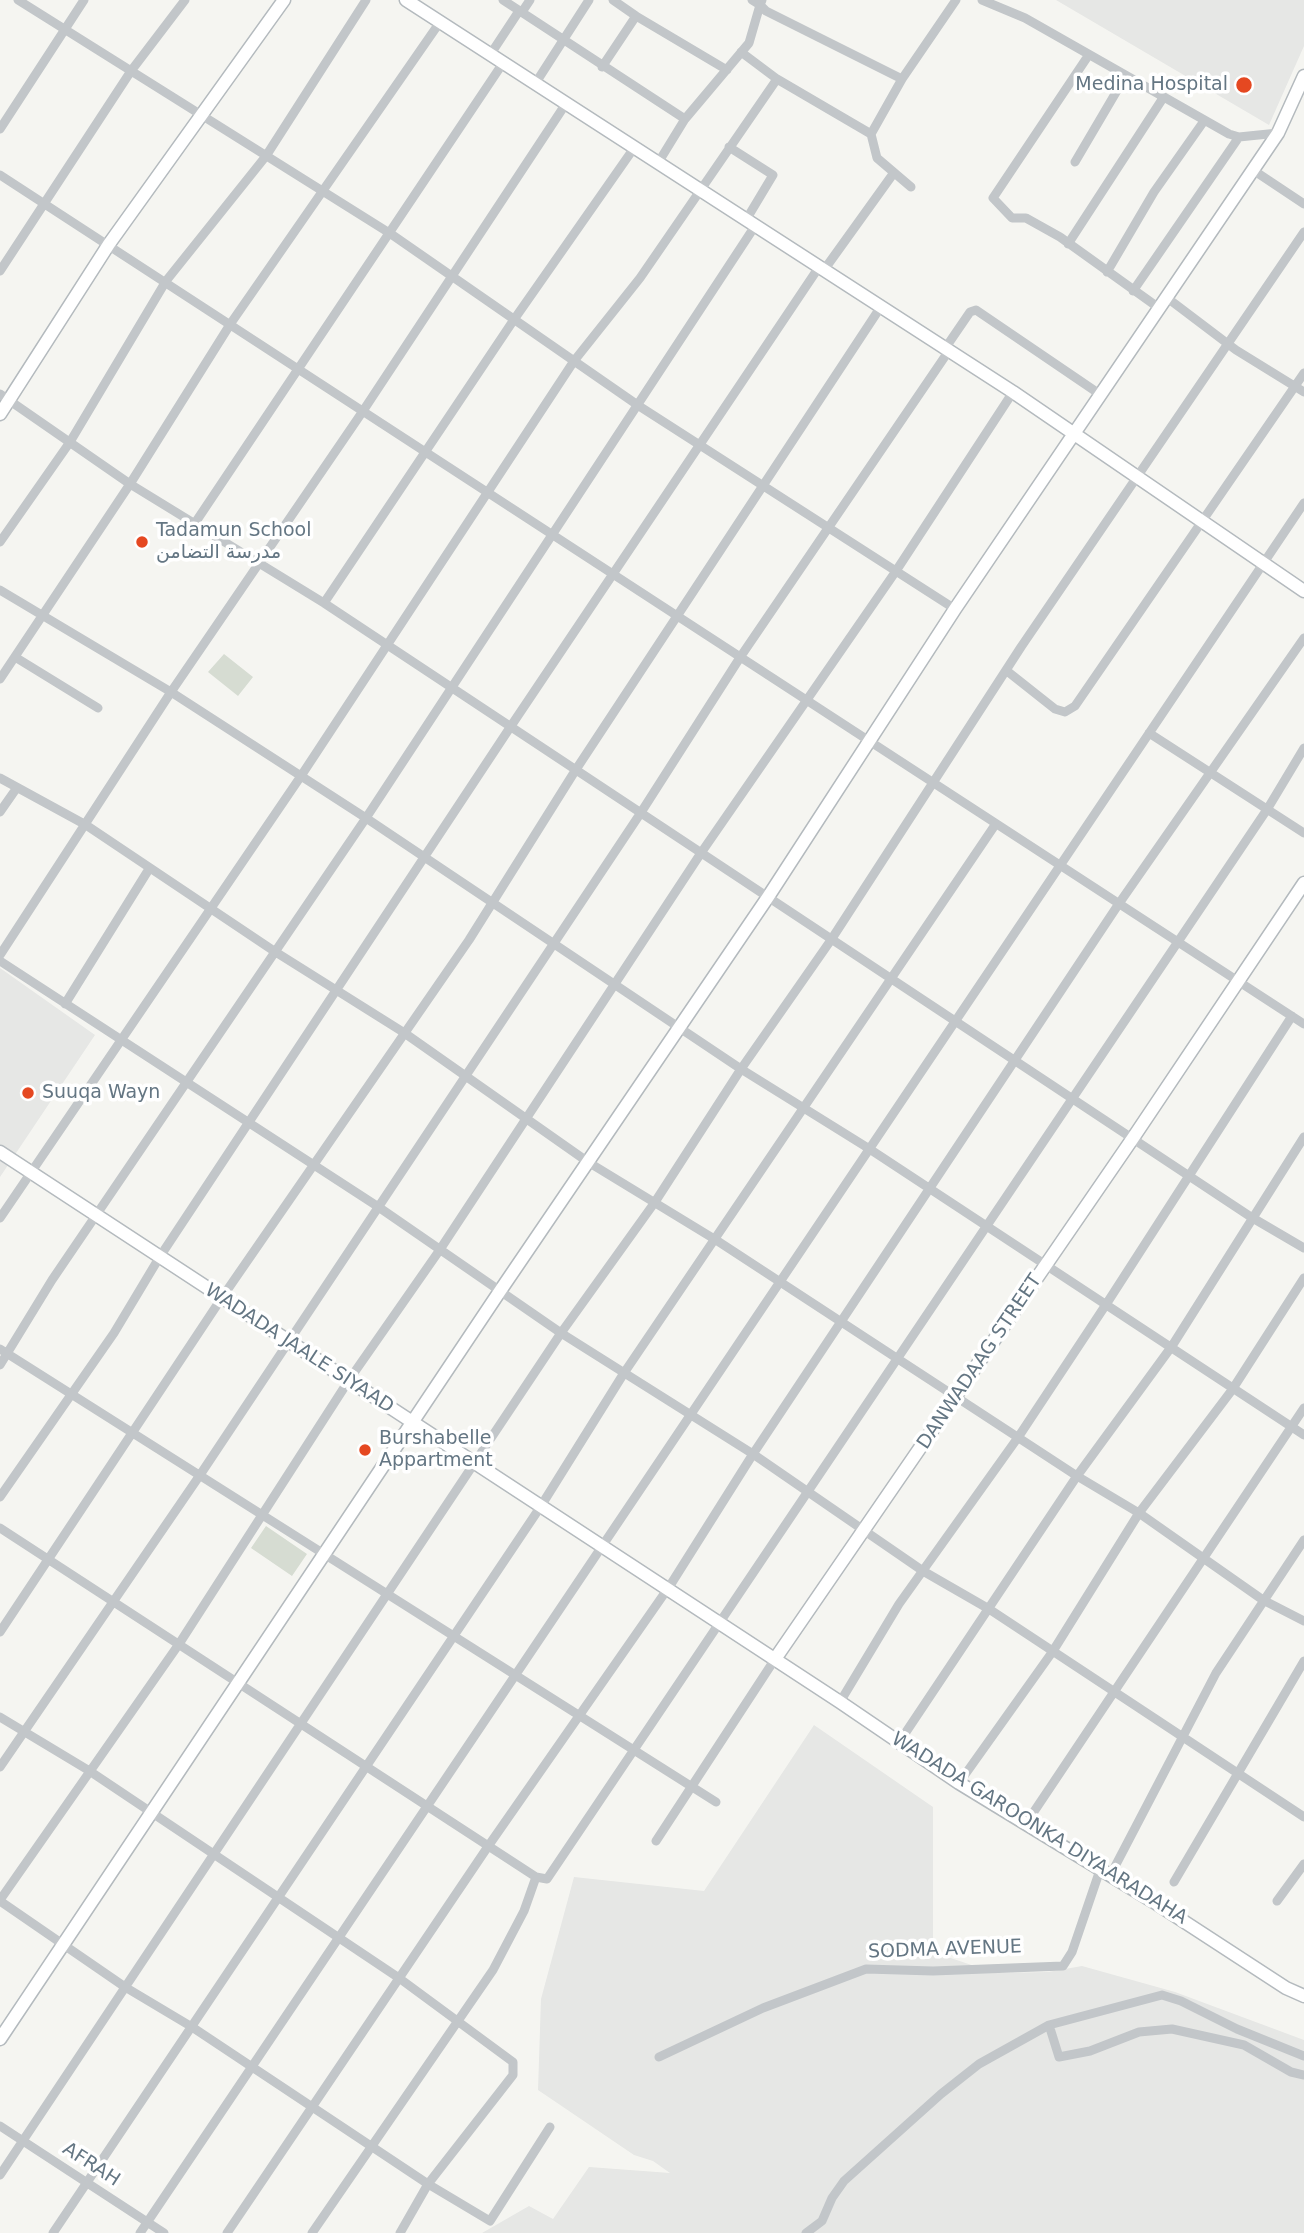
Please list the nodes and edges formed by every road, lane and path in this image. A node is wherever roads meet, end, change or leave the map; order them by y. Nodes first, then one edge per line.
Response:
1 (18, 0) edge
2 (84, 0) edge
3 (185, 0) edge
4 (284, 0) edge
5 (366, 0) edge
6 (503, 0) edge
7 (530, 0) edge
8 (589, 0) edge
9 (613, 0) edge
10 (956, 0) edge
11 (982, 0) edge
12 (411, 1) edge
13 (758, 2) edge
14 (521, 11) junction
15 (636, 16) junction
16 (440, 22) junction
17 (65, 28) junction
18 (565, 39) junction
19 (741, 51) junction
20 (490, 55) junction
21 (1088, 56) junction
22 (503, 63) junction
23 (602, 67) junction
24 (727, 70) junction
25 (131, 71) junction
26 (1304, 76) edge
27 (1125, 77) junction
28 (777, 79) junction
29 (902, 79) junction
30 (535, 84) junction
31 (1163, 98) junction
32 (565, 105) junction
33 (201, 115) junction
34 (685, 119) junction
35 (1204, 121) junction
36 (0, 129) edge
37 (1278, 133) junction
38 (871, 134) junction
39 (1239, 137) junction
40 (729, 147) junction
41 (634, 148) junction
42 (266, 156) junction
43 (1075, 162) dead end
44 (657, 163) junction
45 (1253, 170) junction
46 (893, 174) junction
47 (0, 175) edge
48 (911, 187) dead end
49 (698, 191) junction
50 (323, 192) junction
51 (43, 204) junction
52 (1304, 204) edge
53 (750, 223) junction
54 (1304, 232) edge
55 (391, 234) junction
56 (109, 244) junction
57 (1068, 244) junction
58 (821, 269) junction
59 (0, 271) edge
60 (1107, 272) junction
61 (451, 278) junction
62 (166, 281) junction
63 (1133, 291) junction
64 (1163, 303) junction
65 (880, 308) junction
66 (513, 321) junction
67 (230, 323) junction
68 (1227, 343) junction
69 (946, 351) junction
70 (574, 361) junction
71 (298, 370) junction
72 (1304, 373) edge
73 (1300, 390) edge
74 (1013, 392) junction
75 (1101, 395) junction
76 (5, 397) edge
77 (639, 406) junction
78 (363, 411) junction
79 (0, 414) edge
80 (1076, 435) junction
81 (71, 442) junction
82 (698, 444) junction
83 (425, 450) junction
84 (1136, 478) junction
85 (130, 484) junction
86 (763, 486) junction
87 (488, 493) junction
88 (1304, 503) edge
89 (1202, 521) junction
90 (195, 523) junction
91 (828, 527) junction
92 (554, 535) junction
93 (0, 542) edge
94 (260, 563) junction
95 (1265, 564) junction
96 (895, 571) junction
97 (614, 575) junction
98 (0, 590) edge
99 (1304, 591) edge
100 (324, 604) junction
101 (955, 609) junction
102 (45, 615) junction
103 (678, 616) junction
104 (1304, 638) edge
105 (388, 646) junction
106 (741, 656) junction
107 (15, 657) junction
108 (1007, 671) junction
109 (0, 679) edge
110 (453, 687) junction
111 (171, 692) junction
112 (806, 700) junction
113 (98, 708) dead end
114 (511, 726) junction
115 (1149, 733) junction
116 (869, 741) junction
117 (1304, 748) edge
118 (575, 771) junction
119 (1211, 774) junction
120 (301, 776) junction
121 (0, 778) edge
122 (933, 783) junction
123 (16, 789) junction
124 (1268, 808) junction
125 (0, 812) edge
126 (640, 814) junction
127 (366, 818) junction
128 (86, 825) junction
129 (995, 825) junction
130 (1304, 833) edge
131 (701, 853) junction
132 (427, 858) junction
133 (1058, 866) junction
134 (149, 869) junction
135 (1304, 883) edge
136 (768, 897) junction
137 (493, 904) junction
138 (1118, 905) junction
139 (210, 909) junction
140 (831, 940) junction
141 (552, 942) junction
142 (1177, 942) junction
143 (274, 951) junction
144 (0, 955) edge
145 (0, 961) edge
146 (891, 979) junction
147 (1239, 981) junction
148 (615, 986) junction
149 (339, 991) junction
150 (65, 1004) junction
151 (1292, 1016) junction
152 (954, 1020) junction
153 (1304, 1024) edge
154 (678, 1027) junction
155 (403, 1032) junction
156 (120, 1040) junction
157 (1016, 1059) junction
158 (741, 1069) junction
159 (466, 1077) junction
160 (186, 1085) junction
161 (1073, 1098) junction
162 (805, 1108) junction
163 (528, 1118) junction
164 (249, 1125) junction
165 (1304, 1137) edge
166 (1133, 1138) junction
167 (868, 1147) junction
168 (0, 1152) edge
169 (588, 1162) junction
170 (312, 1166) junction
171 (32, 1173) junction
172 (1188, 1174) junction
173 (929, 1189) junction
174 (655, 1202) junction
175 (377, 1206) junction
176 (96, 1215) junction
177 (1251, 1217) junction
178 (0, 1218) edge
179 (986, 1227) junction
180 (716, 1240) junction
181 (1304, 1248) edge
182 (439, 1251) junction
183 (159, 1258) junction
184 (1045, 1266) junction
185 (1304, 1278) edge
186 (779, 1281) junction
187 (500, 1291) junction
188 (221, 1299) junction
189 (1107, 1303) junction
190 (841, 1321) junction
191 (561, 1333) junction
192 (286, 1342) junction
193 (1172, 1346) junction
194 (4, 1351) edge
195 (898, 1359) junction
196 (0, 1365) edge
197 (624, 1373) junction
198 (349, 1380) junction
199 (1232, 1390) junction
200 (70, 1393) junction
201 (958, 1395) junction
202 (1304, 1408) edge
203 (691, 1414) junction
204 (412, 1423) junction
205 (1292, 1427) junction
206 (132, 1432) junction
207 (1019, 1436) junction
208 (1304, 1436) edge
209 (753, 1454) junction
210 (476, 1464) junction
211 (200, 1475) junction
212 (1076, 1476) junction
213 (808, 1492) junction
214 (0, 1497) edge
215 (541, 1506) junction
216 (1139, 1513) junction
217 (262, 1515) junction
218 (0, 1528) edge
219 (865, 1531) junction
220 (1304, 1541) edge
221 (602, 1546) junction
222 (324, 1554) junction
223 (1203, 1557) junction
224 (50, 1560) junction
225 (923, 1571) junction
226 (667, 1589) junction
227 (388, 1595) junction
228 (1263, 1600) junction
229 (112, 1601) junction
230 (989, 1609) junction
231 (1304, 1621) edge
232 (720, 1623) junction
233 (0, 1632) edge
234 (454, 1636) junction
235 (179, 1644) junction
236 (1053, 1651) junction
237 (775, 1659) junction
238 (1304, 1661) edge
239 (516, 1676) junction
240 (238, 1683) junction
241 (1112, 1692) junction
242 (840, 1702) junction
243 (579, 1716) junction
244 (0, 1717) edge
245 (303, 1725) junction
246 (23, 1732) junction
247 (1183, 1736) junction
248 (900, 1741) junction
249 (634, 1751) junction
250 (366, 1766) junction
251 (0, 1767) edge
252 (88, 1770) junction
253 (1239, 1774) junction
254 (959, 1783) junction
255 (692, 1787) junction
256 (716, 1802) dead end
257 (429, 1807) junction
258 (150, 1815) junction
259 (1304, 1817) edge
260 (1025, 1825) junction
261 (656, 1841) dead end
262 (489, 1845) junction
263 (211, 1855) junction
264 (1304, 1864) edge
265 (1105, 1873) junction
266 (536, 1877) junction
267 (1174, 1882) dead end
268 (276, 1898) junction
269 (0, 1901) edge
270 (1277, 1901) dead end
271 (338, 1939) junction
272 (63, 1945) junction
273 (399, 1978) junction
274 (125, 1987) junction
275 (1304, 1996) edge
276 (457, 2021) junction
277 (1049, 2025) junction
278 (192, 2027) junction
279 (0, 2039) edge
280 (1304, 2056) edge
281 (659, 2057) dead end
282 (253, 2068) junction
283 (1304, 2075) edge
284 (312, 2107) junction
285 (0, 2126) edge
286 (550, 2127) dead end
287 (23, 2142) junction
288 (374, 2146) junction
289 (0, 2175) edge
290 (88, 2184) junction
291 (428, 2185) junction
292 (147, 2222) junction
293 (53, 2233) edge
294 (140, 2233) edge
295 (164, 2233) edge
296 (228, 2233) edge
297 (312, 2233) edge
298 (400, 2233) edge
299 (806, 2233) edge

1 - 17 street
2 - 17 street
3 - 25 street
4 - 33 street
5 - 42 street
6 - 14 street
7 - 14 street
8 - 18 street
9 - 15 street
10 - 29 street
11 - 21 street
12 - 16 street
13 - 19 street
13 - 29 street
14 - 18 street
14 - 20 street
15 - 23 street
15 - 24 street
16 - 20 street
16 - 50 street
17 - 25 street
17 - 36 street
18 - 23 street
18 - 30 street
19 - 24 street
19 - 28 street
20 - 22 street
21 - 27 street
21 - 57 street
22 - 30 street
22 - 55 street
23 - 34 street
24 - 34 street
25 - 33 street
25 - 51 street
26 - 37 street
27 - 31 street
27 - 43 street
28 - 38 street
28 - 40 street
29 - 38 street
30 - 32 street
31 - 35 street
31 - 57 street
32 - 41 street
32 - 61 street
33 - 42 street
33 - 56 street
34 - 44 street
35 - 39 street
35 - 60 street
37 - 39 street
37 - 45 street
38 - 46 street
39 - 63 street
40 - 49 street
40 - 53 street
41 - 44 street
41 - 66 street
42 - 50 street
42 - 62 street
44 - 49 street
45 - 52 street
45 - 64 street
46 - 48 street
46 - 58 street
47 - 51 street
49 - 53 street
49 - 70 street
50 - 55 street
50 - 67 street
51 - 56 street
51 - 59 street
53 - 58 street
53 - 77 street
54 - 68 street
55 - 61 street
55 - 71 street
56 - 62 street
56 - 76 street
57 - 60 street
58 - 65 street
58 - 82 street
60 - 63 street
61 - 66 street
61 - 78 street
62 - 67 street
62 - 81 street
63 - 64 street
64 - 68 street
64 - 75 street
65 - 69 street
65 - 86 street
66 - 70 street
66 - 83 street
67 - 71 street
67 - 85 street
68 - 73 street
68 - 84 street
69 - 74 street
69 - 75 street
69 - 91 street
70 - 77 street
70 - 87 street
71 - 78 street
71 - 90 street
72 - 73 street
73 - 89 street
74 - 80 street
74 - 96 street
75 - 80 street
76 - 79 street
76 - 81 street
77 - 82 street
77 - 92 street
78 - 83 street
78 - 94 street
80 - 84 street
80 - 101 street
81 - 85 street
81 - 93 street
82 - 86 street
82 - 97 street
83 - 87 street
83 - 100 street
84 - 89 street
84 - 108 street
85 - 90 street
85 - 102 street
86 - 91 street
86 - 103 street
87 - 92 street
87 - 105 street
88 - 95 street
89 - 95 street
89 - 108 street
90 - 94 street
91 - 96 street
91 - 106 street
92 - 97 street
92 - 110 street
94 - 100 street
94 - 111 street
95 - 99 street
95 - 115 street
96 - 101 street
96 - 112 street
97 - 103 street
97 - 114 street
98 - 102 street
100 - 105 street
101 - 116 street
102 - 107 street
102 - 111 street
103 - 106 street
103 - 118 street
104 - 119 street
105 - 110 street
105 - 120 street
106 - 112 street
106 - 126 street
107 - 109 street
107 - 113 street
108 - 122 street
110 - 114 street
110 - 127 street
111 - 120 street
111 - 128 street
112 - 116 street
112 - 131 street
114 - 118 street
114 - 132 street
115 - 119 street
115 - 133 street
116 - 122 street
116 - 136 street
117 - 124 street
118 - 126 street
118 - 137 street
119 - 124 street
119 - 138 street
120 - 127 street
120 - 139 street
121 - 123 street
122 - 129 street
122 - 140 street
123 - 125 street
123 - 128 street
124 - 130 street
124 - 142 street
126 - 131 street
126 - 141 street
127 - 132 street
127 - 143 street
128 - 134 street
128 - 144 street
129 - 133 street
129 - 146 street
131 - 136 street
131 - 148 street
132 - 137 street
132 - 149 street
133 - 138 street
133 - 152 street
134 - 139 street
134 - 150 street
135 - 147 street, DANWADAAG STREET
136 - 140 street
136 - 154 street
137 - 141 street
137 - 155 street
138 - 142 street
138 - 157 street
139 - 143 street
139 - 156 street
140 - 146 street
140 - 158 street
141 - 148 street
141 - 159 street
142 - 147 street
142 - 161 street
143 - 149 street
143 - 160 street
145 - 150 street
146 - 152 street
146 - 162 street
147 - 151 street
147 - 166 street, DANWADAAG STREET
148 - 154 street
148 - 163 street
149 - 155 street
149 - 164 street
150 - 156 street
151 - 153 street
151 - 172 street
152 - 157 street
152 - 167 street
154 - 158 street
154 - 169 street
155 - 159 street
155 - 170 street
156 - 160 street
156 - 171 street
157 - 161 street
157 - 173 street
158 - 162 street
158 - 174 street
159 - 163 street
159 - 175 street
160 - 164 street
160 - 176 street
161 - 166 street
161 - 179 street
162 - 167 street
162 - 180 street
163 - 169 street
163 - 182 street
164 - 170 street
164 - 183 street
165 - 177 street
166 - 172 street
166 - 184 street, DANWADAAG STREET
167 - 173 street
167 - 186 street
168 - 171 street, WADADA JAALE SIYAAD
169 - 174 street
169 - 187 street
170 - 175 street
170 - 188 street
171 - 176 street, WADADA JAALE SIYAAD
171 - 178 street
172 - 177 street
172 - 189 street
173 - 179 street
173 - 190 street
174 - 180 street
174 - 191 street
175 - 182 street
175 - 192 street
176 - 183 street, WADADA JAALE SIYAAD
176 - 194 street
177 - 181 street
177 - 193 street
179 - 184 street
179 - 195 street
180 - 186 street
180 - 197 street
182 - 187 street
182 - 198 street
183 - 188 street, WADADA JAALE SIYAAD
183 - 200 street
184 - 189 street
184 - 201 street, DANWADAAG STREET
185 - 199 street
186 - 190 street
186 - 203 street
187 - 191 street
187 - 204 street
188 - 192 street, WADADA JAALE SIYAAD
188 - 206 street
189 - 193 street
189 - 207 street
190 - 195 street
190 - 209 street
191 - 197 street
191 - 210 street
192 - 198 street, WADADA JAALE SIYAAD
192 - 211 street
193 - 199 street
193 - 212 street
194 - 196 street
194 - 200 street
195 - 201 street
195 - 213 street
197 - 203 street
197 - 215 street
198 - 204 street, WADADA JAALE SIYAAD
198 - 217 street
199 - 205 street
199 - 216 street
200 - 206 street
200 - 214 street
201 - 207 street
201 - 219 street, DANWADAAG STREET
202 - 205 street
203 - 209 street
203 - 221 street
204 - 210 street, WADADA JAALE SIYAAD
204 - 222 street
205 - 208 street
205 - 223 street
206 - 211 street
206 - 224 street
207 - 212 street
207 - 225 street
209 - 213 street
209 - 226 street
210 - 215 street, WADADA JAALE SIYAAD
210 - 227 street
211 - 217 street
211 - 229 street
212 - 216 street
212 - 230 street
213 - 219 street
213 - 232 street
215 - 221 street, WADADA JAALE SIYAAD
215 - 234 street
216 - 223 street
216 - 236 street
217 - 222 street
217 - 235 street
218 - 224 street
219 - 225 street
219 - 237 street, DANWADAAG STREET
220 - 228 street
221 - 226 street, WADADA JAALE SIYAAD
221 - 239 street
222 - 227 street
222 - 240 street
223 - 228 street
223 - 241 street
224 - 229 street
224 - 233 street
225 - 230 street
225 - 242 street
226 - 232 street, WADADA JAALE SIYAAD
226 - 243 street
227 - 234 street
227 - 245 street
228 - 231 street
228 - 247 street
229 - 235 street
229 - 246 street
230 - 236 street
230 - 248 street
232 - 237 street, WADADA JAALE SIYAAD
232 - 249 street
234 - 239 street
234 - 250 street
235 - 240 street
235 - 252 street
236 - 241 street
236 - 254 street
237 - 242 street, WADADA GAROONKA DIYAARADAHA
237 - 255 street, DANWADAAG STREET
238 - 253 street
239 - 243 street
239 - 257 street
240 - 245 street
240 - 258 street
241 - 247 street
241 - 260 street
242 - 248 street, WADADA GAROONKA DIYAARADAHA
243 - 249 street
243 - 262 street
244 - 246 street
245 - 250 street
245 - 263 street
246 - 251 street
246 - 252 street
247 - 253 street
247 - 265 street
248 - 254 street, WADADA GAROONKA DIYAARADAHA
249 - 255 street
249 - 266 street
250 - 257 street
250 - 268 street
252 - 258 street
252 - 269 street
253 - 259 street
253 - 267 street
254 - 260 street, WADADA GAROONKA DIYAARADAHA
255 - 256 street
255 - 261 street, DANWADAAG STREET
257 - 262 street
257 - 271 street
258 - 263 street
258 - 272 street
260 - 265 street, WADADA GAROONKA DIYAARADAHA
262 - 266 street
262 - 273 street
263 - 268 street
263 - 274 street
264 - 270 street
265 - 275 street, WADADA GAROONKA DIYAARADAHA
265 - 281 street, SODMA AVENUE
266 - 276 street
268 - 271 street
268 - 278 street
269 - 272 street
271 - 273 street
271 - 282 street
272 - 274 street
272 - 279 street
273 - 276 street
273 - 284 street
274 - 278 street
274 - 287 street
276 - 288 street
276 - 291 street
277 - 280 street
277 - 283 street
277 - 299 street
278 - 282 street
278 - 290 street
282 - 284 street
282 - 292 street
284 - 288 street
284 - 296 street
285 - 287 street, AFRAH
286 - 291 street
287 - 289 street
287 - 290 street, AFRAH
288 - 291 street
288 - 297 street
290 - 292 street, AFRAH
290 - 293 street
291 - 298 street
292 - 294 street
292 - 295 street, AFRAH

